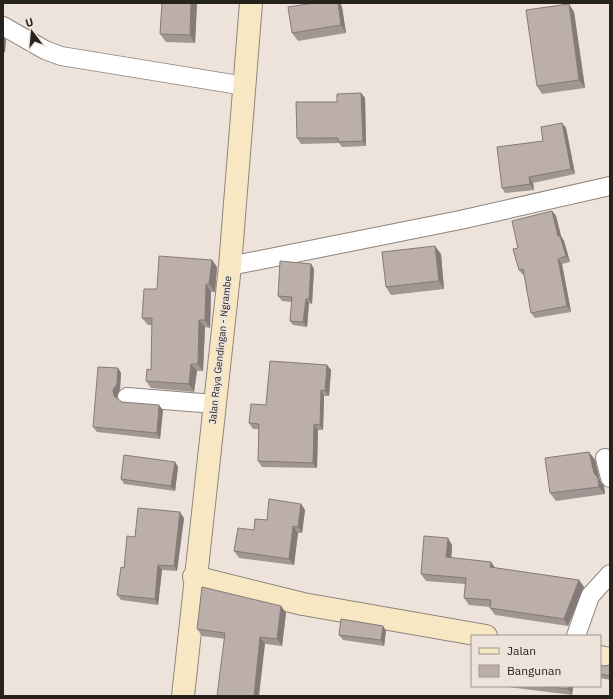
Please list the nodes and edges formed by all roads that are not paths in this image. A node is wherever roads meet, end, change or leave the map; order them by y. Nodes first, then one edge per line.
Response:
1 (251, 3) edge
2 (3, 26) edge
3 (245, 86) junction
4 (610, 186) edge
5 (230, 266) junction
6 (127, 397) dead end
7 (214, 404) junction
8 (605, 458) dead end
9 (610, 478) edge
10 (610, 574) edge
11 (194, 577) junction
12 (480, 635) edge
13 (576, 635) edge
14 (183, 696) edge

1 - 3 main road, Jalan Raya Gendingan - Ngrambe
2 - 3 street
3 - 5 main road, Jalan Raya Gendingan - Ngrambe
4 - 5 street
5 - 7 main road, Jalan Raya Gendingan - Ngrambe
6 - 7 street
7 - 11 main road, Jalan Raya Gendingan - Ngrambe
8 - 9 street
10 - 13 street
11 - 12 main road
11 - 14 main road, Jalan Raya Gendingan - Ngrambe

